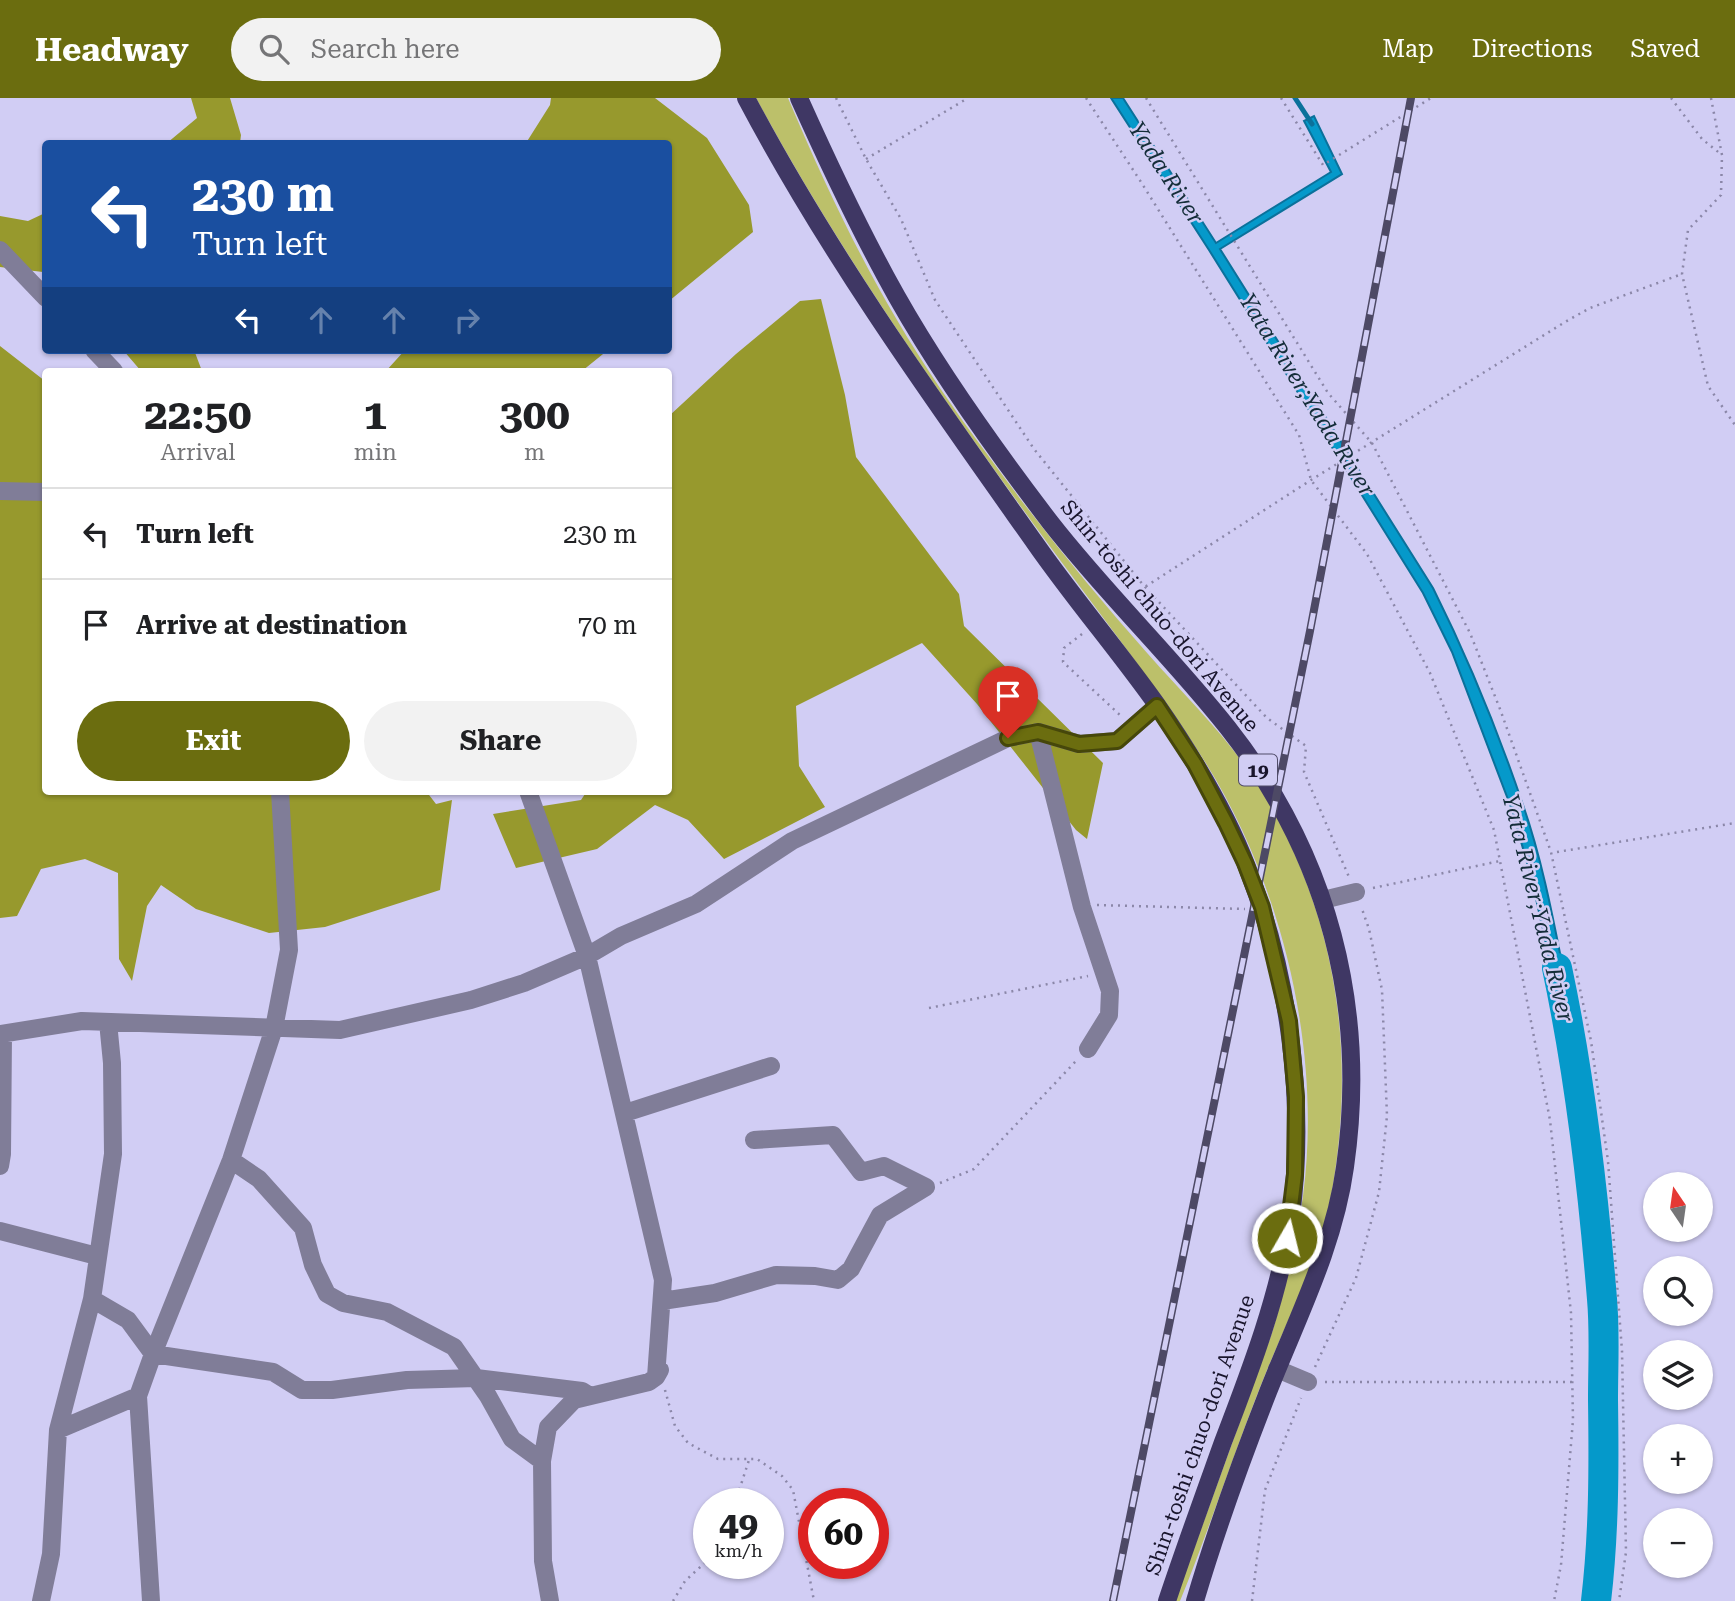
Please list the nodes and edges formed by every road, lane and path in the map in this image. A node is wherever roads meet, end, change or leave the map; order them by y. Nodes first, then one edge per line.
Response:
1 (746, 98) edge
2 (799, 98) edge
3 (836, 98) edge
4 (968, 98) edge
5 (1086, 98) edge
6 (1146, 98) edge
7 (1281, 98) edge
8 (1431, 98) edge
9 (1671, 98) edge
10 (1711, 98) edge
11 (1722, 155) junction
12 (866, 159) junction
13 (0, 250) edge
14 (1682, 274) junction
15 (42, 295) edge
16 (98, 354) edge
17 (111, 368) edge
18 (1735, 425) edge
19 (1370, 444) junction
20 (1311, 480) junction
21 (0, 491) edge
22 (42, 492) edge
23 (1144, 586) junction
24 (1132, 596) dead end
25 (1085, 632) dead end
26 (1157, 706) junction
27 (1133, 728) junction
28 (1038, 732) junction
29 (280, 795) edge
30 (529, 795) edge
31 (1735, 823) edge
32 (1557, 852) dead end
33 (1500, 861) junction
34 (1356, 892) junction
35 (1323, 900) junction
36 (1082, 906) junction
37 (1262, 907) junction
38 (587, 956) junction
39 (1104, 973) junction
40 (929, 1008) dead end
41 (108, 1022) junction
42 (274, 1028) junction
43 (1, 1034) edge
44 (1088, 1049) joint
45 (771, 1066) dead end
46 (625, 1113) junction
47 (754, 1140) dead end
48 (231, 1160) junction
49 (0, 1166) edge
50 (926, 1187) junction
51 (0, 1231) edge
52 (97, 1256) junction
53 (92, 1299) junction
54 (662, 1301) junction
55 (153, 1354) junction
56 (1278, 1369) junction
57 (658, 1374) junction
58 (476, 1378) junction
59 (1308, 1382) junction
60 (1572, 1382) junction
61 (138, 1396) junction
62 (590, 1396) junction
63 (58, 1430) junction
64 (749, 1459) junction
65 (542, 1461) junction
66 (740, 1488) edge
67 (693, 1574) edge
68 (41, 1601) edge
69 (151, 1601) edge
70 (551, 1601) edge
71 (673, 1601) edge
72 (814, 1601) edge
73 (1167, 1601) edge
74 (1195, 1601) edge
75 (1252, 1601) edge
76 (1554, 1601) edge
77 (1619, 1601) edge

1 - 26 main road, Shin-toshi chuo-dori Avenue / 19
2 - 35 main road, Shin-toshi chuo-dori Avenue / 19
3 - 12 path
4 - 12 path
5 - 20 path
6 - 19 path
7 - 8 path
9 - 11 path
10 - 11 path
11 - 14 path
12 - 23 path
13 - 15 street
14 - 18 path
14 - 19 path
16 - 17 street
19 - 20 path
19 - 77 path
20 - 23 path
20 - 33 path
21 - 22 street
23 - 24 path
23 - 34 path
25 - 27 path
26 - 27 street
26 - 37 main road, Shin-toshi chuo-dori Avenue / 19
27 - 28 street
28 - 36 street
28 - 38 street
29 - 42 street
30 - 38 street
31 - 32 path
33 - 34 path
33 - 60 path
34 - 35 street
34 - 59 path
35 - 56 main road, Shin-toshi chuo-dori Avenue / 19
36 - 37 path
36 - 39 street
37 - 73 main road, Shin-toshi chuo-dori Avenue / 19
38 - 42 street
38 - 46 street
39 - 40 path
39 - 44 street
41 - 42 street
41 - 43 street
41 - 52 street
42 - 48 street
43 - 49 street
44 - 50 path
45 - 46 street
46 - 54 street
47 - 50 street
48 - 55 street
48 - 58 street
50 - 54 street
51 - 52 street
52 - 53 street
53 - 55 street
53 - 63 street
54 - 57 street
55 - 58 street
55 - 61 street
56 - 59 street
56 - 74 main road, Shin-toshi chuo-dori Avenue / 19
57 - 62 street
57 - 64 path
58 - 62 street
58 - 65 street
59 - 60 path
59 - 75 path
60 - 76 path
61 - 63 street
61 - 69 street
62 - 65 street
63 - 68 street
64 - 66 path
64 - 72 path
65 - 70 street
67 - 71 path

